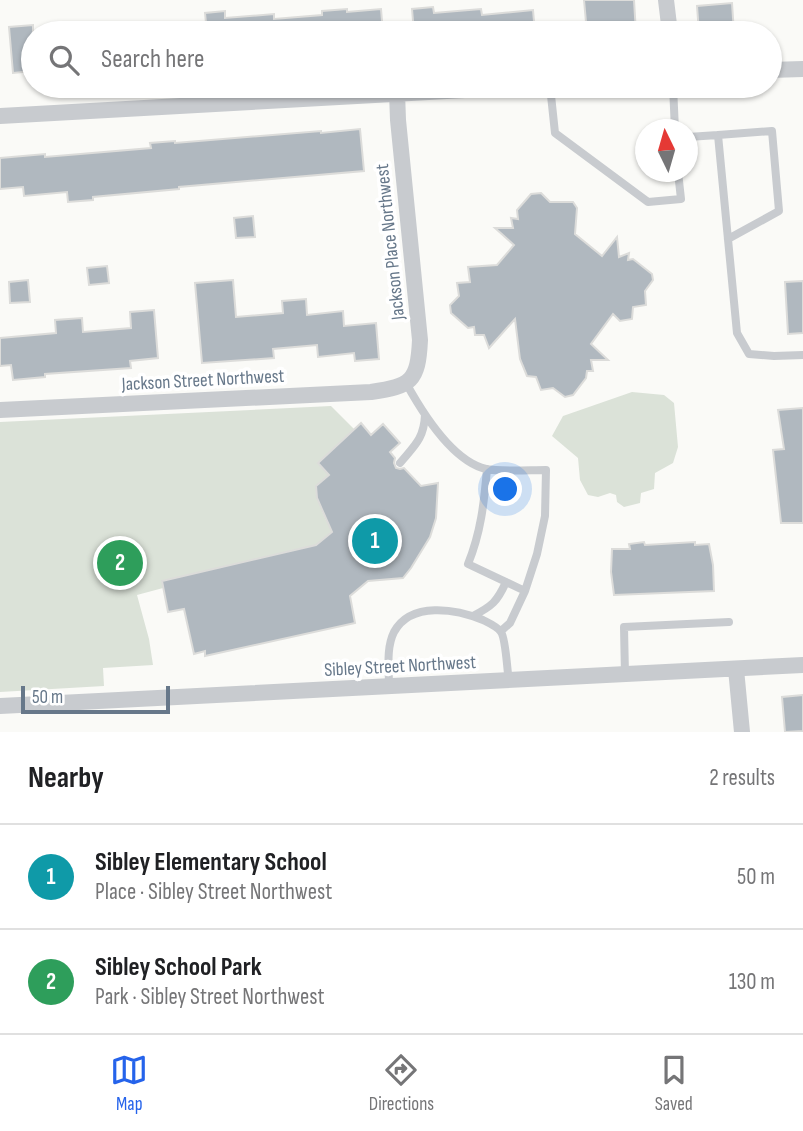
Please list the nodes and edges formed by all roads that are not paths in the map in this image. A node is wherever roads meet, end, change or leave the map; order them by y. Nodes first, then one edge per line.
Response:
1 (666, 0) edge
2 (669, 21) edge
3 (803, 69) edge
4 (782, 70) edge
5 (298, 98) edge
6 (397, 98) edge
7 (551, 98) edge
8 (674, 98) edge
9 (0, 116) edge
10 (674, 119) edge
11 (718, 135) junction
12 (698, 136) edge
13 (679, 182) edge
14 (728, 239) junction
15 (803, 355) edge
16 (406, 383) junction
17 (0, 410) edge
18 (425, 415) junction
19 (400, 463) dead end
20 (487, 469) junction
21 (506, 582) junction
22 (525, 591) junction
23 (472, 616) junction
24 (729, 622) dead end
25 (501, 631) junction
26 (803, 665) edge
27 (736, 669) junction
28 (625, 675) junction
29 (509, 681) junction
30 (389, 687) junction
31 (0, 706) edge
32 (742, 732) edge

1 - 2 street
3 - 4 street
5 - 9 street
6 - 16 street, Jackson Place Northwest
7 - 13 lane
8 - 10 lane
11 - 12 lane
11 - 14 lane
11 - 14 lane
14 - 15 lane
16 - 17 street, Jackson Street Northwest
16 - 18 lane
18 - 19 lane
18 - 20 lane
20 - 21 lane
20 - 22 lane
21 - 22 lane
21 - 23 lane
22 - 25 lane
23 - 25 lane
23 - 30 lane
24 - 28 lane
25 - 29 lane
26 - 27 street, Sibley Street Northwest
27 - 28 street, Sibley Street Northwest
27 - 32 street
28 - 29 street, Sibley Street Northwest
29 - 30 street, Sibley Street Northwest
30 - 31 street, Sibley Street Northwest

